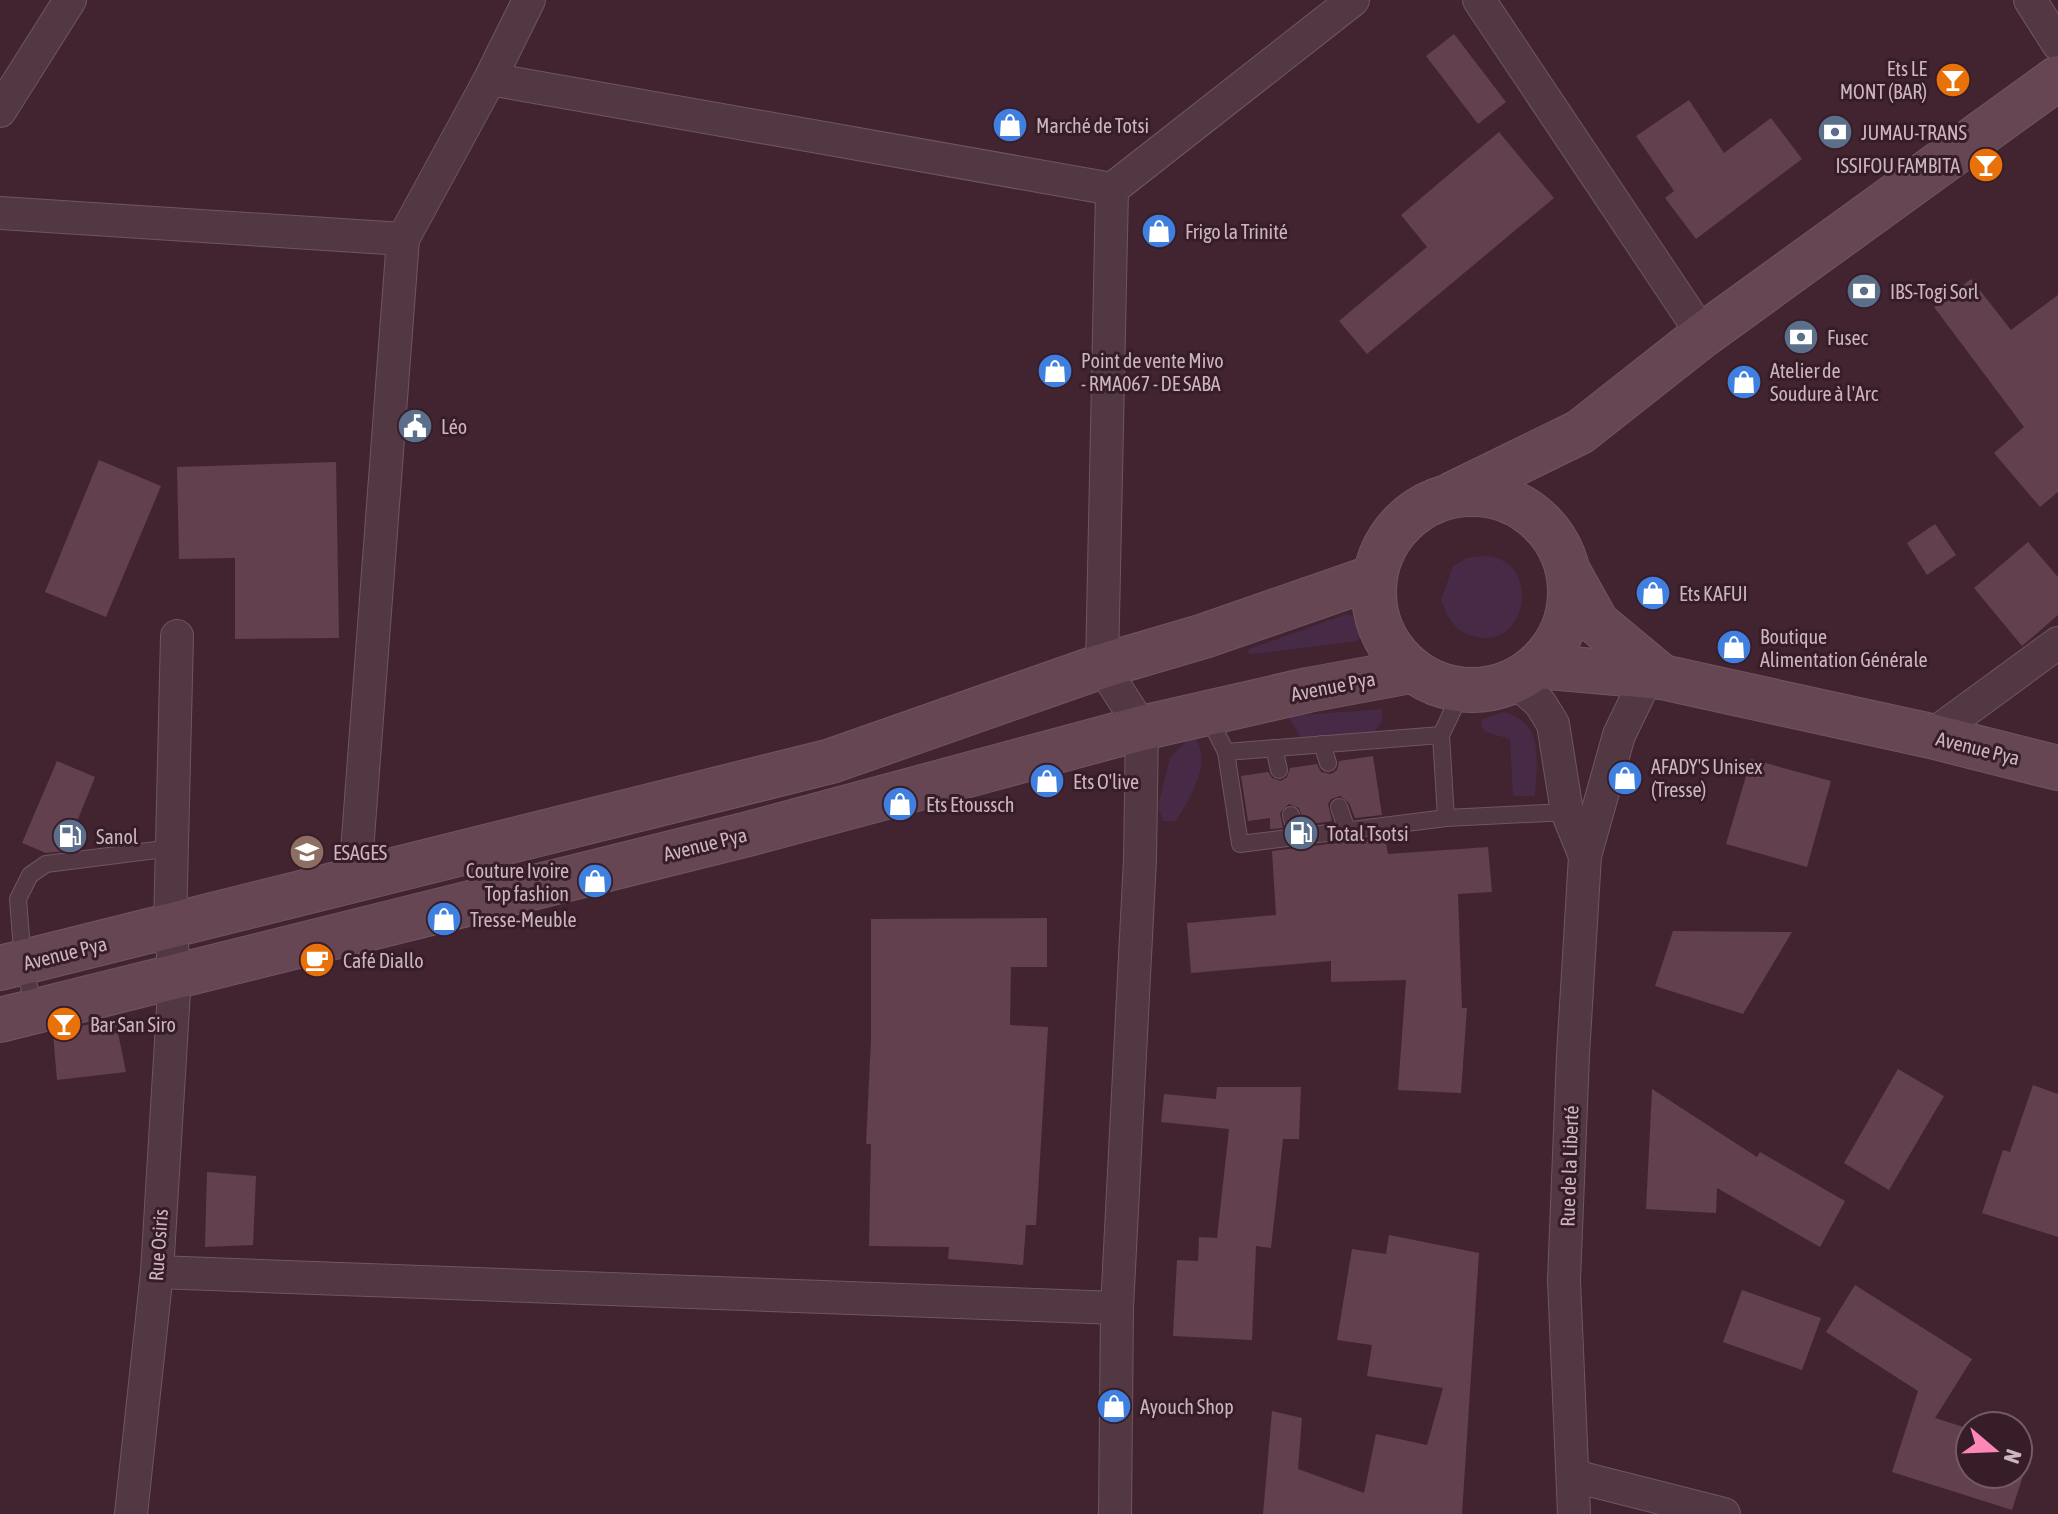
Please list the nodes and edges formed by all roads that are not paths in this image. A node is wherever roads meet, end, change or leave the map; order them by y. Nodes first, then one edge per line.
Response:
1 (70, 0) edge
2 (529, 0) edge
3 (1353, 0) edge
4 (1479, 0) edge
5 (2030, 0) edge
6 (2058, 44) edge
7 (2058, 78) edge
8 (490, 79) junction
9 (0, 111) edge
10 (1112, 189) junction
11 (0, 213) edge
12 (403, 239) junction
13 (1703, 335) junction
14 (1580, 432) junction
15 (1453, 494) junction
16 (1532, 513) junction
17 (1568, 571) junction
18 (1374, 577) junction
19 (177, 636) dead end
20 (2058, 643) edge
21 (1102, 666) junction
22 (1411, 671) junction
23 (1526, 674) junction
24 (1654, 677) junction
25 (1462, 691) junction
26 (1142, 728) junction
27 (1217, 734) junction
28 (1441, 735) junction
29 (1931, 736) junction
30 (1322, 744) junction
31 (1274, 748) junction
32 (1328, 763) dead end
33 (2058, 768) edge
34 (1279, 770) dead end
35 (1339, 807) dead end
36 (1567, 812) junction
37 (1291, 815) dead end
38 (1446, 818) junction
39 (1347, 830) junction
40 (1296, 836) junction
41 (172, 848) junction
42 (1585, 856) junction
43 (355, 878) junction
44 (170, 927) junction
45 (11, 965) edge
46 (175, 975) junction
47 (17, 1015) edge
48 (157, 1272) junction
49 (1117, 1308) junction
50 (1574, 1476) junction
51 (131, 1514) edge
52 (1115, 1514) edge
53 (1574, 1514) edge
54 (1724, 1514) edge

1 - 9 street
2 - 8 street
3 - 10 street
4 - 13 street
5 - 6 street
7 - 13 main road
8 - 10 street
8 - 12 street
10 - 21 street
11 - 12 street
12 - 43 street
13 - 14 main road
14 - 15 main road
14 - 16 main road
15 - 16 main road
15 - 18 main road
16 - 17 main road
17 - 23 main road
17 - 24 main road
18 - 21 main road, Avenue Pya
18 - 22 main road
19 - 41 street, Rue Osiris
20 - 29 street
21 - 26 street
21 - 43 main road, Avenue Pya
22 - 25 main road
22 - 27 main road, Avenue Pya
23 - 24 main road, Avenue Pya
23 - 25 main road
23 - 36 street
24 - 29 main road, Avenue Pya
24 - 42 street
25 - 28 lane
26 - 27 main road, Avenue Pya
26 - 46 main road, Avenue Pya
26 - 49 street
27 - 31 lane
27 - 40 lane
28 - 30 lane
28 - 38 lane
29 - 33 main road, Avenue Pya
30 - 31 lane
30 - 32 lane
31 - 34 lane
35 - 39 lane
36 - 38 lane
36 - 42 street
37 - 40 lane
38 - 39 lane
39 - 40 lane
41 - 44 street, Rue Osiris
41 - 45 lane
42 - 50 street, Rue de la Liberté
43 - 44 main road, Avenue Pya
44 - 45 main road, Avenue Pya
44 - 46 street, Rue Osiris
45 - 47 lane
46 - 47 main road, Avenue Pya
46 - 48 street, Rue Osiris
48 - 49 street
48 - 51 street, Rue Osiris
49 - 52 street
50 - 53 street, Rue de la Liberté
50 - 54 street

